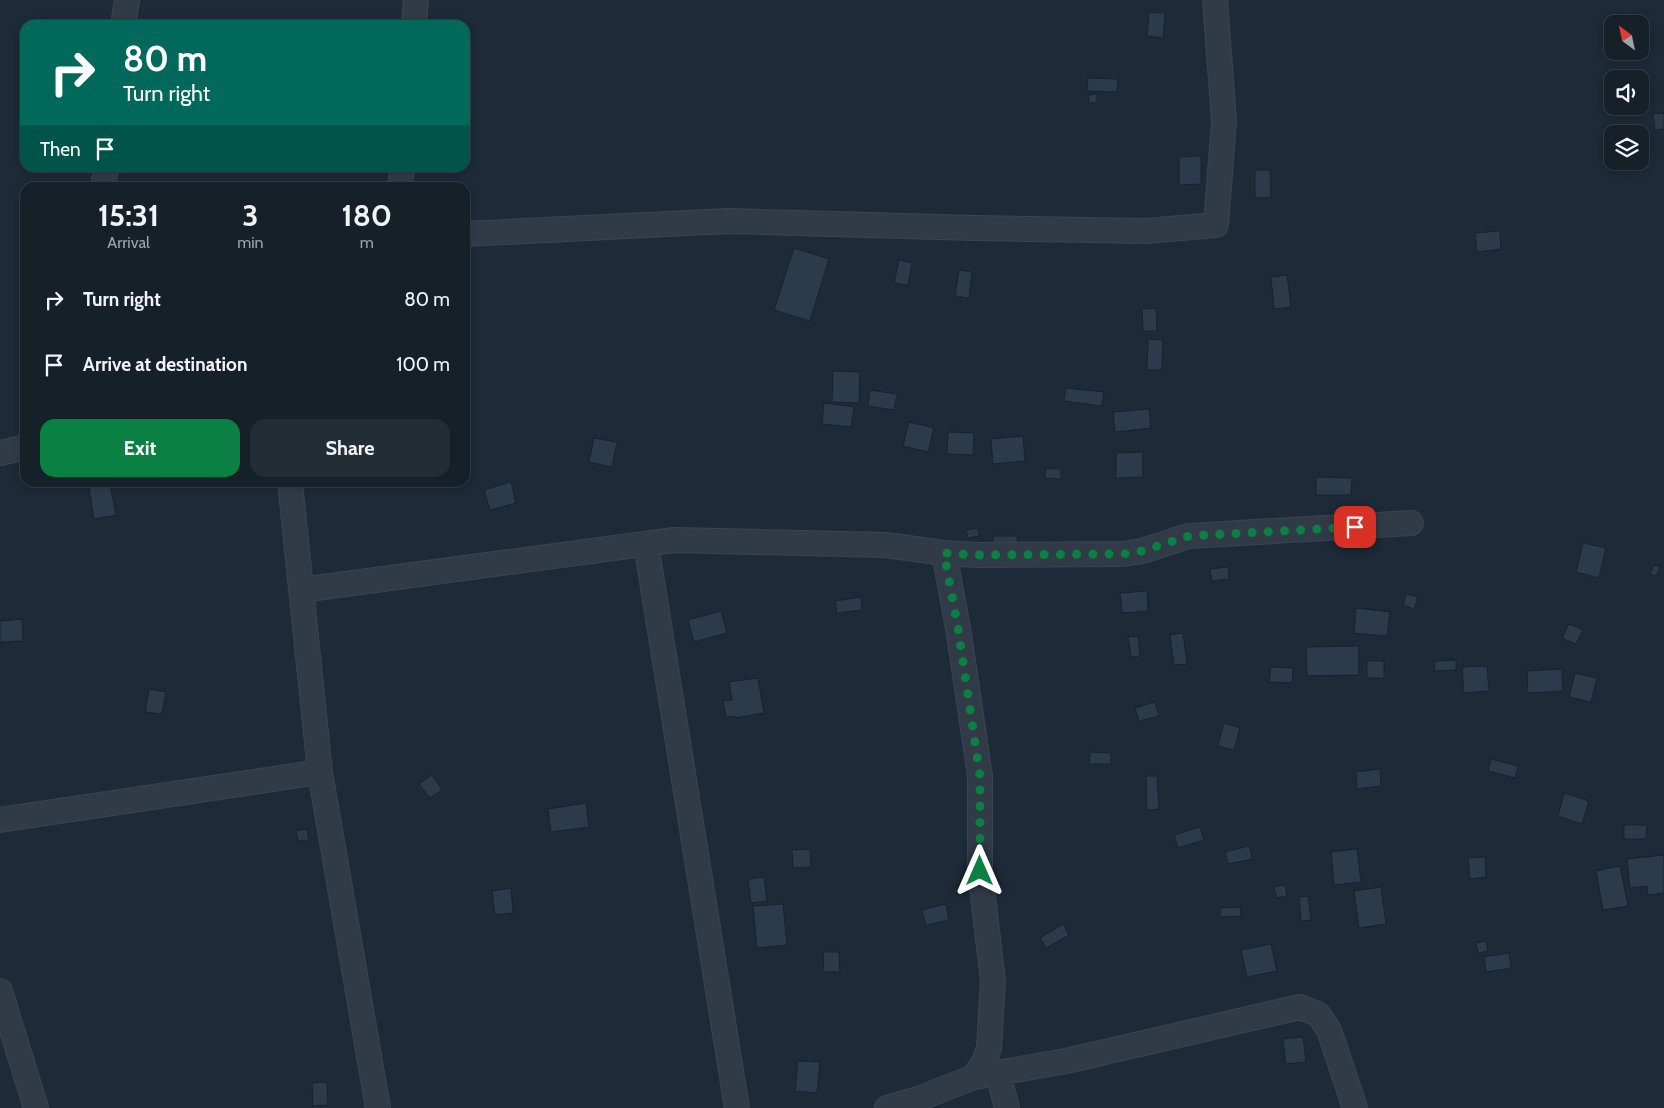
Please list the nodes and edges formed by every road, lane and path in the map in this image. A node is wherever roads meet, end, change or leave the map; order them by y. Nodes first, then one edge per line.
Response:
1 (126, 0) edge
2 (416, 0) edge
3 (1215, 0) edge
4 (124, 20) edge
5 (414, 20) edge
6 (470, 234) edge
7 (20, 448) edge
8 (0, 453) edge
9 (291, 487) edge
10 (1410, 524) dead end
11 (646, 544) junction
12 (944, 553) junction
13 (301, 590) junction
14 (320, 772) junction
15 (0, 820) edge
16 (0, 991) edge
17 (998, 1073) junction
18 (974, 1077) junction
19 (36, 1108) edge
20 (378, 1108) edge
21 (737, 1108) edge
22 (887, 1108) edge
23 (1007, 1108) edge
24 (1355, 1108) edge

1 - 4 street
2 - 5 street
3 - 6 street
7 - 8 street
9 - 13 street
10 - 12 street
11 - 12 street
11 - 13 street
11 - 21 street
12 - 18 street
13 - 14 street
14 - 15 street
14 - 20 street
16 - 19 street
17 - 18 street
17 - 23 street
17 - 24 street
18 - 22 street

